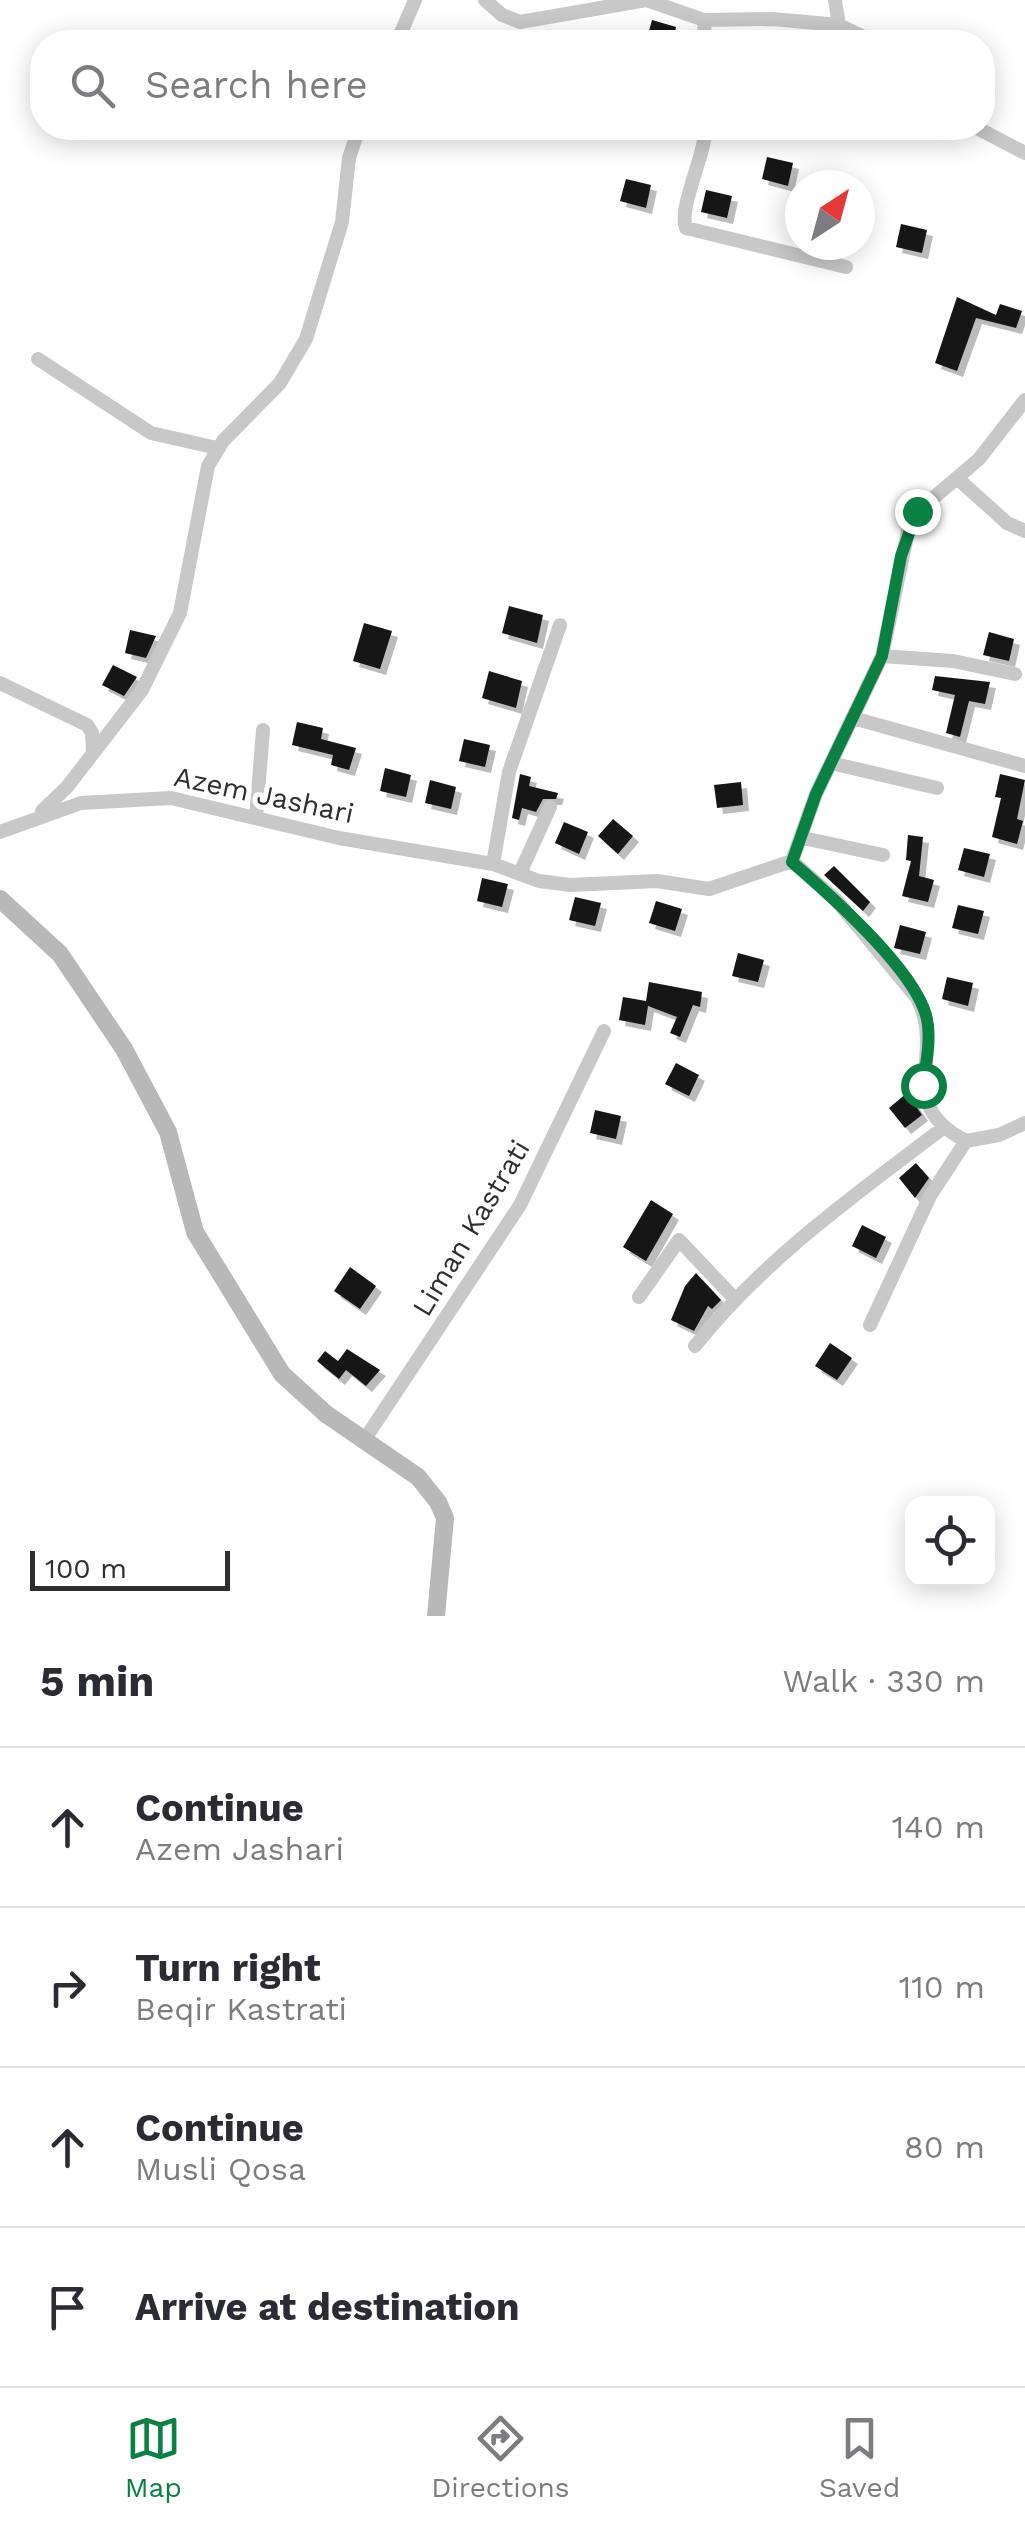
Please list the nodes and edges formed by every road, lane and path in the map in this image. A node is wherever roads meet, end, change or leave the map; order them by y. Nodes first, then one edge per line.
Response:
1 (415, 0) edge
2 (485, 0) edge
3 (835, 0) edge
4 (704, 20) junction
5 (839, 25) junction
6 (402, 30) edge
7 (704, 30) edge
8 (849, 30) edge
9 (995, 137) edge
10 (355, 140) edge
11 (704, 140) edge
12 (1025, 152) edge
13 (846, 267) dead end
14 (38, 360) dead end
15 (1025, 400) edge
16 (217, 448) junction
17 (956, 478) junction
18 (1025, 530) edge
19 (560, 625) dead end
20 (880, 662) junction
21 (1015, 674) dead end
22 (0, 683) edge
23 (854, 718) junction
24 (263, 730) dead end
25 (92, 751) junction
26 (830, 763) junction
27 (1025, 766) edge
28 (937, 788) dead end
29 (550, 807) dead end
30 (34, 818) junction
31 (256, 818) junction
32 (0, 832) edge
33 (802, 838) junction
34 (883, 855) dead end
35 (792, 862) junction
36 (492, 864) junction
37 (520, 872) junction
38 (0, 900) edge
39 (604, 1032) dead end
40 (1025, 1123) edge
41 (943, 1128) junction
42 (966, 1141) junction
43 (639, 1297) dead end
44 (734, 1298) junction
45 (870, 1325) dead end
46 (695, 1346) dead end
47 (363, 1442) junction
48 (436, 1616) edge

1 - 6 street
2 - 4 street
3 - 5 street
4 - 5 street
4 - 7 street
5 - 8 street
9 - 12 street
10 - 16 street
11 - 13 street
14 - 16 street
15 - 17 street
16 - 25 street
17 - 18 street
17 - 20 street
19 - 36 street
20 - 21 street
20 - 23 street
22 - 25 street
23 - 26 street
23 - 27 street
24 - 31 street
25 - 30 street
26 - 28 street
26 - 33 street
29 - 37 street
30 - 31 street, Azem Jashari
30 - 32 street, Azem Jashari
31 - 36 street, Azem Jashari
33 - 34 street
33 - 35 street
35 - 37 street, Azem Jashari
35 - 41 street
36 - 37 street, Azem Jashari
38 - 47 street
39 - 47 street, Liman Kastrati
40 - 42 street
41 - 42 street
41 - 44 street
42 - 45 street
43 - 44 street
44 - 46 street
47 - 48 street

